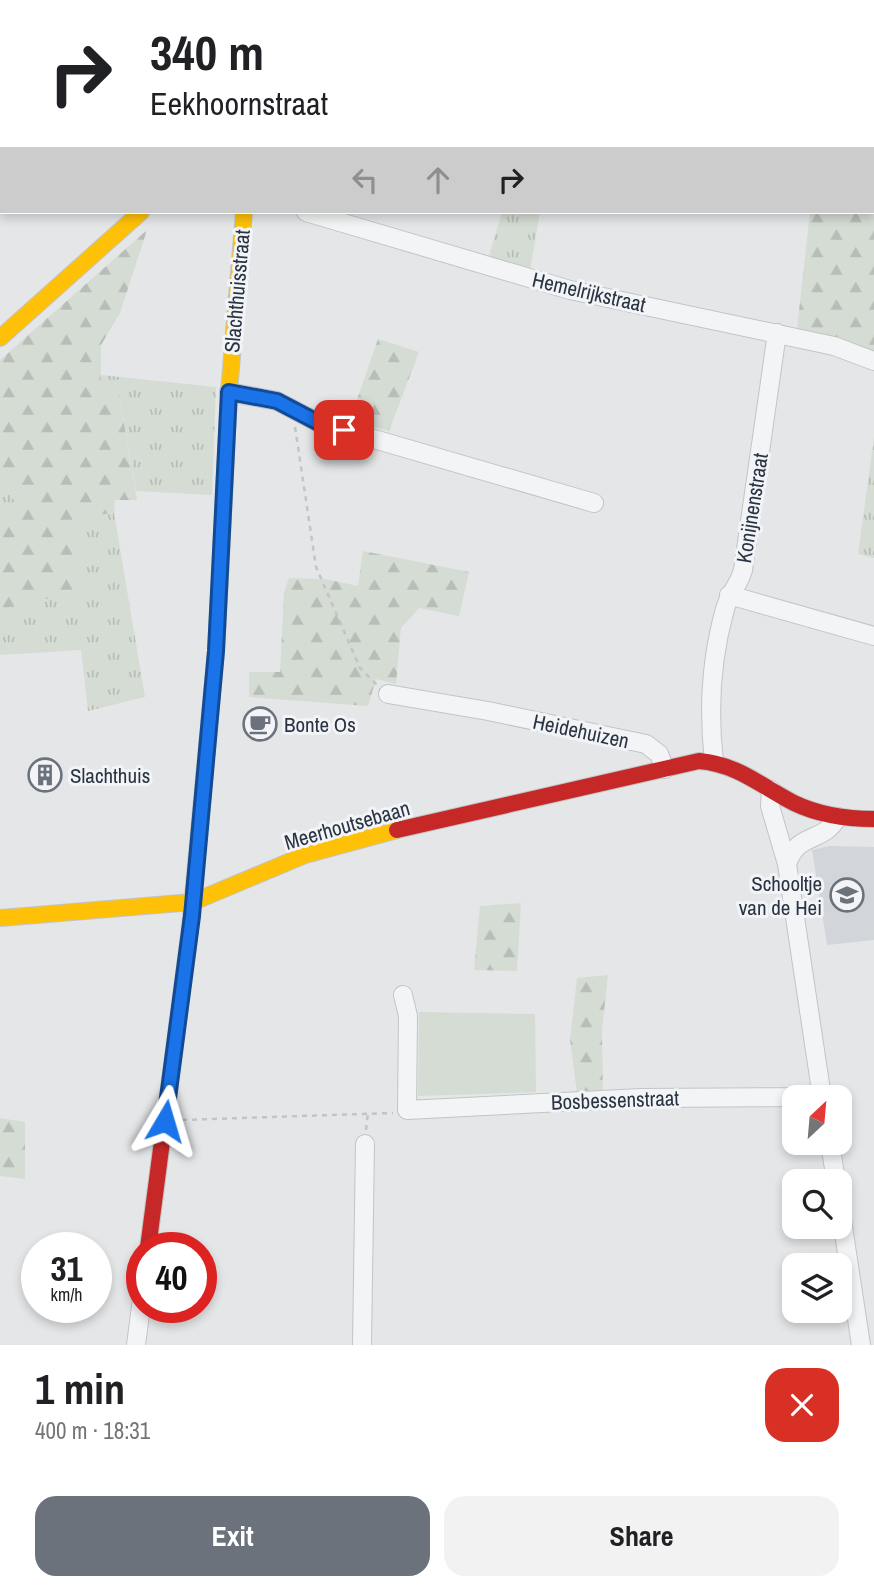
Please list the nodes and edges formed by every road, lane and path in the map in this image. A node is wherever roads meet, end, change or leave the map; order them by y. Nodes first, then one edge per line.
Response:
1 (139, 214) edge
2 (244, 214) edge
3 (313, 214) edge
4 (777, 333) junction
5 (0, 338) edge
6 (874, 361) edge
7 (229, 392) junction
8 (298, 411) junction
9 (594, 503) dead end
10 (729, 595) junction
11 (874, 636) edge
12 (388, 694) joint
13 (714, 761) junction
14 (665, 769) junction
15 (771, 790) junction
16 (838, 817) junction
17 (874, 819) edge
18 (787, 864) junction
19 (193, 902) junction
20 (0, 918) edge
21 (402, 995) dead end
22 (820, 1085) edge
23 (782, 1097) edge
24 (407, 1110) junction
25 (165, 1121) junction
26 (365, 1144) dead end
27 (150, 1232) edge
28 (845, 1239) edge
29 (139, 1323) edge
30 (136, 1345) edge
31 (362, 1345) edge
32 (861, 1345) edge

1 - 5 street
2 - 7 street, Slachthuisstraat
3 - 4 street, Hemelrijkstraat
4 - 6 street, Hemelrijkstraat
4 - 10 street, Konijnenstraat
7 - 8 street
7 - 19 street, Slachthuisstraat
8 - 9 street
8 - 12 path
10 - 11 street
10 - 13 street, Konijnenstraat
12 - 14 street, Heidehuizen
13 - 14 street
13 - 15 street
14 - 19 street, Meerhoutsebaan
15 - 16 street
15 - 18 street
16 - 17 street
16 - 18 street
18 - 22 street
19 - 20 street, Meerhoutsebaan
19 - 25 street, Slachthuisstraat
21 - 24 street
23 - 24 street, Bosbessenstraat
24 - 25 path
25 - 27 street, Slachthuisstraat
26 - 31 street
28 - 32 street
29 - 30 street

